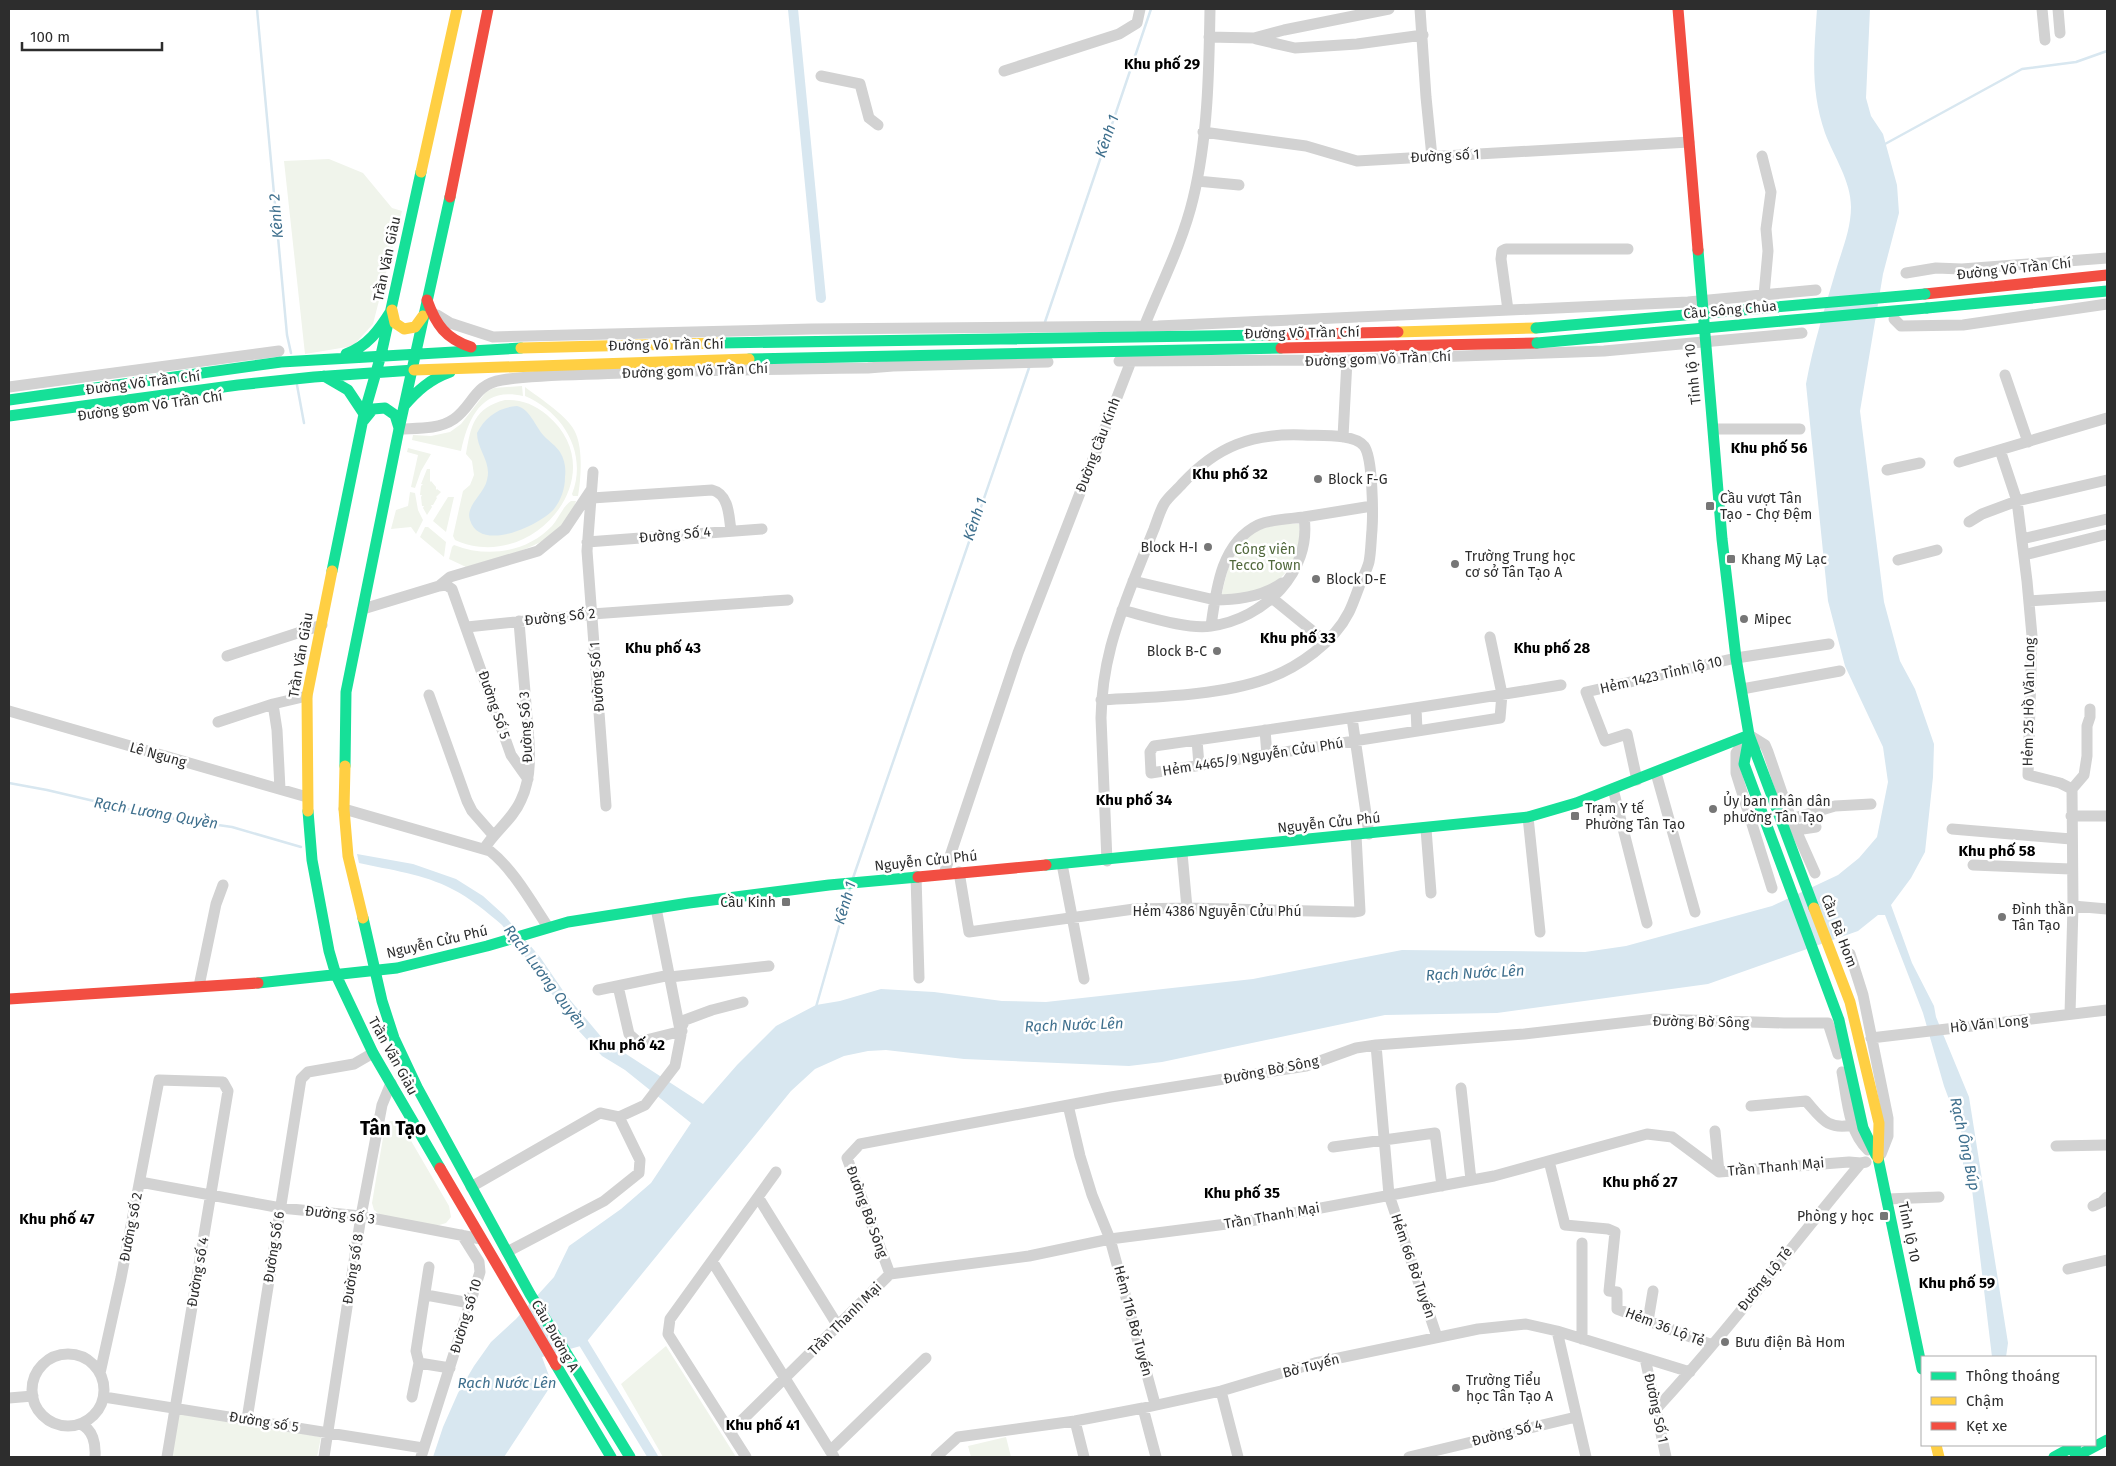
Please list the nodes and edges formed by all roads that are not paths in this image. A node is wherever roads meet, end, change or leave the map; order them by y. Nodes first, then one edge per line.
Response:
1 (457, 9) edge
2 (488, 9) edge
3 (1140, 9) edge
4 (1210, 9) edge
5 (1388, 9) edge
6 (1420, 9) edge
7 (1678, 9) edge
8 (2042, 9) edge
9 (2058, 9) edge
10 (2060, 32) dead end
11 (1423, 35) junction
12 (1209, 37) junction
13 (1254, 38) junction
14 (2044, 40) dead end
15 (1004, 71) dead end
16 (821, 76) dead end
17 (878, 125) dead end
18 (1203, 132) junction
19 (1689, 142) junction
20 (1762, 156) dead end
21 (1432, 157) junction
22 (1197, 180) junction
23 (1239, 185) dead end
24 (1628, 249) dead end
25 (2107, 258) edge
26 (1906, 273) dead end
27 (2107, 275) edge
28 (1816, 290) dead end
29 (2107, 291) edge
30 (1925, 294) joint
31 (1764, 295) junction
32 (427, 300) junction
33 (1701, 301) junction
34 (2107, 304) edge
35 (392, 308) junction
36 (1508, 310) junction
37 (424, 314) junction
38 (1894, 319) dead end
39 (1144, 326) junction
40 (1536, 328) joint
41 (1010, 333) junction
42 (1802, 333) dead end
43 (1140, 338) junction
44 (1537, 342) joint
45 (1705, 343) junction
46 (478, 349) junction
47 (416, 353) junction
48 (381, 355) junction
49 (1133, 356) junction
50 (280, 357) junction
51 (1011, 358) junction
52 (322, 359) junction
53 (1347, 360) junction
54 (556, 363) junction
55 (464, 367) junction
56 (413, 370) junction
57 (376, 373) junction
58 (99, 375) junction
59 (564, 375) junction
60 (2005, 375) dead end
61 (322, 377) junction
62 (282, 384) junction
63 (9, 387) edge
64 (101, 387) junction
65 (9, 400) edge
66 (404, 406) junction
67 (9, 416) edge
68 (364, 418) junction
69 (2107, 418) edge
70 (9, 426) edge
71 (398, 429) junction
72 (1714, 429) junction
73 (1800, 429) dead end
74 (1343, 437) junction
75 (2028, 442) junction
76 (2000, 450) junction
77 (1959, 462) dead end
78 (1920, 463) dead end
79 (1888, 470) dead end
80 (593, 472) dead end
81 (2107, 480) edge
82 (592, 494) junction
83 (2017, 501) junction
84 (1372, 506) junction
85 (1304, 517) junction
86 (2107, 519) edge
87 (1969, 522) dead end
88 (762, 529) dead end
89 (730, 531) junction
90 (2104, 535) dead end
91 (2022, 539) junction
92 (587, 542) junction
93 (1937, 550) dead end
94 (2024, 555) junction
95 (1898, 560) dead end
96 (1290, 578) junction
97 (1133, 581) junction
98 (439, 586) junction
99 (2107, 596) edge
100 (1272, 598) junction
101 (788, 600) dead end
102 (1215, 600) junction
103 (2029, 601) junction
104 (363, 609) junction
105 (1122, 610) junction
106 (592, 614) junction
107 (519, 621) junction
108 (322, 624) junction
109 (1211, 626) junction
110 (467, 627) junction
111 (1490, 637) dead end
112 (1326, 642) junction
113 (1829, 644) dead end
114 (227, 656) dead end
115 (1736, 658) junction
116 (1840, 671) dead end
117 (1561, 685) dead end
118 (1742, 689) junction
119 (430, 694) dead end
120 (1502, 694) junction
121 (307, 696) junction
122 (1101, 700) junction
123 (273, 704) junction
124 (1416, 708) junction
125 (2090, 709) dead end
126 (9, 711) edge
127 (1352, 718) junction
128 (218, 722) dead end
129 (1264, 730) junction
130 (1417, 731) junction
131 (1749, 735) junction
132 (1197, 740) junction
133 (1356, 741) junction
134 (1267, 755) junction
135 (1756, 755) joint
136 (1200, 765) junction
137 (1656, 772) junction
138 (528, 780) junction
139 (1637, 780) junction
140 (280, 789) junction
141 (1614, 789) junction
142 (2072, 790) junction
143 (307, 797) junction
144 (1871, 804) dead end
145 (606, 806) dead end
146 (344, 808) junction
147 (2072, 816) junction
148 (2107, 816) edge
149 (1528, 817) junction
150 (1791, 819) junction
151 (1816, 827) dead end
152 (1426, 829) junction
153 (1952, 829) dead end
154 (1796, 830) junction
155 (1369, 834) junction
156 (493, 836) junction
157 (1356, 836) junction
158 (2071, 839) junction
159 (484, 848) junction
160 (1182, 853) junction
161 (1107, 860) junction
162 (1062, 864) junction
163 (1973, 865) dead end
164 (2071, 869) junction
165 (959, 872) junction
166 (1815, 873) dead end
167 (944, 874) junction
168 (916, 876) junction
169 (223, 884) dead end
170 (1772, 888) dead end
171 (1431, 893) dead end
172 (2073, 906) junction
173 (656, 908) junction
174 (1187, 908) junction
175 (2107, 909) edge
176 (1695, 912) dead end
177 (1072, 918) junction
178 (1648, 923) dead end
179 (548, 927) junction
180 (1540, 932) dead end
181 (1850, 954) dead end
182 (769, 966) dead end
183 (376, 970) junction
184 (336, 975) junction
185 (670, 976) junction
186 (920, 978) dead end
187 (1084, 980) dead end
188 (199, 986) junction
189 (618, 986) junction
190 (598, 990) dead end
191 (9, 999) edge
192 (743, 1002) dead end
193 (2107, 1010) edge
194 (2070, 1014) junction
195 (1828, 1023) joint
196 (681, 1030) junction
197 (1871, 1038) junction
198 (1376, 1045) junction
199 (373, 1053) junction
200 (159, 1080) joint
201 (391, 1083) junction
202 (1461, 1088) dead end
203 (1068, 1105) junction
204 (1751, 1106) dead end
205 (619, 1117) junction
206 (1879, 1123) joint
207 (1858, 1126) junction
208 (1715, 1131) dead end
209 (1384, 1139) junction
210 (2107, 1145) edge
211 (2056, 1146) dead end
212 (1333, 1147) dead end
213 (1878, 1160) junction
214 (1549, 1161) junction
215 (1861, 1163) junction
216 (776, 1172) dead end
217 (1719, 1172) junction
218 (1471, 1180) junction
219 (140, 1182) junction
220 (1442, 1186) junction
221 (471, 1187) junction
222 (211, 1195) junction
223 (1389, 1195) junction
224 (758, 1197) junction
225 (1938, 1197) dead end
226 (2107, 1197) edge
227 (1886, 1199) junction
228 (2093, 1206) dead end
229 (281, 1208) junction
230 (361, 1216) junction
231 (462, 1236) junction
232 (481, 1239) junction
233 (1110, 1239) junction
234 (1582, 1243) dead end
235 (507, 1252) junction
236 (2107, 1260) edge
237 (712, 1261) junction
238 (429, 1267) dead end
239 (2068, 1269) dead end
240 (890, 1274) junction
241 (1653, 1291) dead end
242 (530, 1294) joint
243 (426, 1295) junction
244 (517, 1300) joint
245 (470, 1303) junction
246 (1648, 1321) junction
247 (838, 1326) junction
248 (1557, 1331) junction
249 (1437, 1338) junction
250 (1582, 1339) junction
251 (1712, 1345) junction
252 (926, 1358) dead end
253 (1645, 1358) junction
254 (419, 1363) junction
255 (1921, 1364) edge
256 (450, 1368) junction
257 (1690, 1372) junction
258 (100, 1373) junction
259 (785, 1378) junction
260 (1221, 1392) junction
261 (33, 1396) junction
262 (104, 1397) junction
263 (412, 1397) dead end
264 (9, 1398) edge
265 (1155, 1404) junction
266 (174, 1407) junction
267 (1143, 1408) junction
268 (1657, 1408) junction
269 (1576, 1417) junction
270 (247, 1419) junction
271 (1075, 1421) junction
272 (80, 1424) junction
273 (730, 1432) junction
274 (328, 1433) junction
275 (2090, 1446) edge
276 (2107, 1449) edge
277 (2073, 1452) edge
278 (422, 1453) edge
279 (832, 1454) edge
280 (1417, 1456) edge
281 (94, 1457) edge
282 (167, 1457) edge
283 (324, 1457) edge
284 (611, 1457) edge
285 (630, 1457) edge
286 (746, 1457) edge
287 (936, 1457) edge
288 (1084, 1457) edge
289 (1156, 1457) edge
290 (1238, 1457) edge
291 (1586, 1457) edge
292 (1666, 1457) edge
293 (2054, 1457) edge
294 (2093, 1457) edge

1 - 35 main road, Trần Văn Giàu
2 - 32 main road, Trần Văn Giàu
3 - 15 street
4 - 12 street, Đường Cầu Kinh
5 - 13 street
6 - 11 street
7 - 19 main road, Tỉnh lộ 10
8 - 14 street
9 - 10 street
11 - 13 street
11 - 21 street
12 - 13 street
12 - 18 street, Đường Cầu Kinh
16 - 17 street
18 - 21 street, Đường số 1
18 - 22 street, Đường Cầu Kinh
19 - 21 street, Đường số 1
19 - 33 main road, Tỉnh lộ 10
20 - 31 street
22 - 23 street
22 - 39 street, Đường Cầu Kinh
24 - 36 street
25 - 26 street
27 - 30 main road, Đường Võ Trần Chí
28 - 31 street
29 - 44 main road, Cầu Sông Chùa, bridge
30 - 40 main road, Cầu Sông Chùa, bridge
31 - 33 street
32 - 37 main road, Trần Văn Giàu
32 - 41 street
32 - 46 main road
33 - 36 street
33 - 45 main road, Tỉnh lộ 10
34 - 38 street
35 - 37 main road
35 - 48 main road, Trần Văn Giàu
35 - 52 main road
36 - 39 street
37 - 47 main road, Trần Văn Giàu
39 - 41 street
39 - 43 street, Đường Cầu Kinh
40 - 43 main road, Đường Võ Trần Chí
41 - 43 main road, Đường Võ Trần Chí
41 - 46 main road, Đường Võ Trần Chí
42 - 45 street, Đường gom Võ Trần Chí
43 - 49 street, Đường Cầu Kinh
44 - 49 main road, Đường Võ Trần Chí
45 - 53 street, Đường gom Võ Trần Chí
45 - 72 main road, Tỉnh lộ 10
46 - 47 main road, Đường Võ Trần Chí
47 - 48 main road, Đường Võ Trần Chí
47 - 56 main road, Trần Văn Giàu
48 - 52 main road, Đường Võ Trần Chí
48 - 57 main road, Trần Văn Giàu
49 - 51 street, Đường gom Võ Trần Chí
49 - 51 main road, Đường Võ Trần Chí
49 - 53 street, Đường gom Võ Trần Chí
49 - 167 street, Đường Cầu Kinh
50 - 52 main road, Đường Võ Trần Chí
50 - 58 street
50 - 64 main road, Đường Võ Trần Chí
51 - 54 main road, Đường Võ Trần Chí
51 - 59 street, Đường gom Võ Trần Chí
53 - 74 street
54 - 55 main road, Đường Võ Trần Chí
54 - 59 street
55 - 56 main road, Đường Võ Trần Chí
55 - 66 main road
56 - 57 main road, Đường Võ Trần Chí
56 - 66 main road, Trần Văn Giàu
57 - 61 main road, Đường Võ Trần Chí
57 - 68 main road, Trần Văn Giàu
58 - 63 street
58 - 64 street
59 - 71 street, Đường gom Võ Trần Chí
60 - 75 street
61 - 62 main road, Đường Võ Trần Chí
61 - 68 main road
62 - 67 main road, Đường Võ Trần Chí
62 - 68 street, Đường gom Võ Trần Chí
62 - 70 street, Đường gom Võ Trần Chí
64 - 65 main road, Đường Võ Trần Chí
66 - 71 main road, Trần Văn Giàu
68 - 71 main road
68 - 108 main road, Trần Văn Giàu
69 - 75 street
71 - 104 main road, Trần Văn Giàu
72 - 73 street
72 - 115 main road, Tỉnh lộ 10
74 - 84 street
74 - 97 street
75 - 76 street
76 - 77 street
76 - 83 street, Hẻm 25 Hồ Văn Long
78 - 79 street
80 - 82 street, Đường Số 1
81 - 83 street
82 - 89 street
82 - 92 street, Đường Số 1
82 - 98 street
83 - 87 street
83 - 91 street, Hẻm 25 Hồ Văn Long
84 - 85 street
84 - 112 street
85 - 96 street
85 - 102 street
86 - 91 street
88 - 89 street, Đường Số 4
89 - 92 street, Đường Số 4
90 - 94 street
91 - 94 street, Hẻm 25 Hồ Văn Long
92 - 106 street, Đường Số 1
93 - 95 street
94 - 103 street, Hẻm 25 Hồ Văn Long
96 - 100 street
96 - 102 street
97 - 102 street
97 - 105 street
98 - 104 street
98 - 110 street
99 - 103 street
100 - 109 street
100 - 112 street
101 - 106 street, Đường Số 2
102 - 109 street
103 - 142 street, Hẻm 25 Hồ Văn Long
104 - 146 main road, Trần Văn Giàu
105 - 109 street
105 - 122 street
106 - 107 street, Đường Số 2
106 - 145 street, Đường Số 1
107 - 110 street, Đường Số 2
107 - 138 street, Đường Số 3
108 - 114 street
108 - 121 main road, Trần Văn Giàu
110 - 138 street, Đường Số 5
111 - 120 street
112 - 122 street
113 - 115 street, Hẻm 1423 Tỉnh lộ 10
115 - 118 main road, Tỉnh lộ 10
115 - 139 street, Hẻm 1423 Tỉnh lộ 10
116 - 118 street
117 - 120 street
118 - 131 main road, Tỉnh lộ 10
119 - 156 street
120 - 124 street
120 - 130 street, Hẻm 4465/9 Nguyễn Cửu Phú
121 - 123 street
121 - 143 main road, Trần Văn Giàu
122 - 161 street
123 - 128 street
123 - 140 street
124 - 127 street
124 - 130 street
125 - 142 street
126 - 140 street, Lê Ngung
127 - 129 street
127 - 133 street
129 - 132 street
129 - 134 street
130 - 133 street, Hẻm 4465/9 Nguyễn Cửu Phú
131 - 135 main road, Tỉnh lộ 10
131 - 137 main road, Nguyễn Cửu Phú
131 - 150 street
131 - 170 street
131 - 207 main road, Tỉnh lộ 10
132 - 136 street
132 - 136 street, Hẻm 4465/9 Nguyễn Cửu Phú
133 - 134 street, Hẻm 4465/9 Nguyễn Cửu Phú
133 - 155 street
134 - 136 street, Hẻm 4465/9 Nguyễn Cửu Phú
135 - 206 main road, Cầu Bà Hom
137 - 139 main road, Nguyễn Cửu Phú
137 - 176 street
138 - 156 street, Đường Số 3
139 - 141 main road, Nguyễn Cửu Phú
140 - 143 street, Lê Ngung
141 - 149 main road, Nguyễn Cửu Phú
141 - 178 street
142 - 147 street
143 - 184 main road, Trần Văn Giàu
144 - 150 street
146 - 159 street
146 - 183 main road, Trần Văn Giàu
147 - 148 street
147 - 158 street
149 - 152 main road, Nguyễn Cửu Phú
149 - 180 street
150 - 154 street
151 - 154 street
152 - 155 main road, Nguyễn Cửu Phú
152 - 171 street
153 - 158 street
154 - 166 street
155 - 157 main road, Nguyễn Cửu Phú
156 - 159 street, Đường Số 3
157 - 160 main road, Nguyễn Cửu Phú
157 - 174 street, Hẻm 4386 Nguyễn Cửu Phú
158 - 164 street
159 - 179 street
160 - 161 main road, Nguyễn Cửu Phú
160 - 174 street
161 - 162 main road, Nguyễn Cửu Phú
162 - 165 main road, Nguyễn Cửu Phú
162 - 177 street
163 - 164 street
164 - 172 street
165 - 167 main road, Nguyễn Cửu Phú
165 - 177 street, Hẻm 4386 Nguyễn Cửu Phú
167 - 168 main road, Nguyễn Cửu Phú
168 - 173 main road, Nguyễn Cửu Phú
168 - 186 street
169 - 188 street
172 - 175 street
172 - 194 street
173 - 179 main road, Nguyễn Cửu Phú
173 - 185 street
174 - 177 street, Hẻm 4386 Nguyễn Cửu Phú
177 - 187 street
179 - 183 main road, Nguyễn Cửu Phú
181 - 197 street
182 - 185 street
183 - 184 main road, Nguyễn Cửu Phú
183 - 221 main road, Trần Văn Giàu
184 - 188 main road, Nguyễn Cửu Phú
184 - 199 main road, Trần Văn Giàu
185 - 189 street
185 - 196 street
188 - 191 main road, Nguyễn Cửu Phú
189 - 190 street
189 - 196 street
192 - 196 street
193 - 194 street, Hồ Văn Long
194 - 197 street, Hồ Văn Long
195 - 198 street, Đường Bờ Sông
195 - 207 street, Tỉnh lộ 10
196 - 205 street
197 - 213 street
198 - 203 street, Đường Bờ Sông
198 - 209 street, Hẻm 66 Bờ Tuyến
199 - 201 main road, Trần Văn Giàu
199 - 229 street, Đường Số 6
200 - 219 street, Đường số 2
200 - 222 street, Đường số 4
201 - 230 street, Đường số 8
201 - 232 main road, Trần Văn Giàu
202 - 218 street
203 - 233 street, Hẻm 116 Bờ Tuyến
203 - 240 street, Đường Bờ Sông
204 - 207 street
205 - 221 street
205 - 235 street
206 - 213 main road, Tỉnh lộ 10
207 - 213 main road, Tỉnh lộ 10
208 - 217 street
209 - 212 street
209 - 220 street
209 - 223 street, Hẻm 66 Bờ Tuyến
210 - 211 street
213 - 215 street
213 - 227 main road, Tỉnh lộ 10
214 - 217 street, Trần Thanh Mại
214 - 218 street, Trần Thanh Mại
214 - 246 street, Hẻm 36 Lộ Tẻ
215 - 217 street, Trần Thanh Mại
215 - 251 street, Đường Lộ Tẻ
216 - 224 street
218 - 220 street, Trần Thanh Mại
219 - 222 street, Đường số 3
219 - 258 street, Đường số 2
220 - 223 street, Trần Thanh Mại
221 - 235 main road, Trần Văn Giàu
222 - 229 street, Đường số 3
222 - 266 street, Đường số 4
223 - 233 street, Trần Thanh Mại
223 - 249 street, Hẻm 66 Bờ Tuyến
224 - 237 street
224 - 247 street
225 - 227 street
226 - 228 street
227 - 255 main road, Tỉnh lộ 10
229 - 230 street, Đường số 3
229 - 270 street, Đường Số 6
230 - 231 street, Đường số 3
230 - 274 street, Đường số 8
231 - 232 street, Đường số 3
231 - 245 street, Đường số 10
232 - 244 main road, Trần Văn Giàu
233 - 240 street, Trần Thanh Mại
233 - 265 street, Hẻm 116 Bờ Tuyến
234 - 250 street
235 - 242 main road, Trần Văn Giàu
236 - 239 street
237 - 259 street
237 - 273 street
238 - 243 street
240 - 247 street, Trần Thanh Mại
241 - 246 street
242 - 285 main road, Cầu Đường A
243 - 245 street
243 - 254 street
244 - 284 main road, Cầu Đường A
245 - 256 street, Đường số 10
246 - 251 street, Hẻm 36 Lộ Tẻ
247 - 259 street, Trần Thanh Mại
248 - 249 street, Bờ Tuyến
248 - 250 street, Bờ Tuyến
248 - 269 street
249 - 260 street, Bờ Tuyến
250 - 253 street, Bờ Tuyến
251 - 257 street, Đường Lộ Tẻ
252 - 279 street
253 - 257 street, Bờ Tuyến
253 - 268 street, Đường Số 1
254 - 256 street
254 - 263 street
256 - 278 street, Đường số 10
257 - 268 street, Đường Lộ Tẻ
258 - 261 street
258 - 262 street
259 - 273 street, Trần Thanh Mại
259 - 279 street
260 - 265 street, Bờ Tuyến
260 - 290 street
261 - 264 street
261 - 272 street
262 - 266 street, Đường số 5
262 - 272 street
265 - 267 street, Bờ Tuyến
266 - 270 street, Đường số 5
266 - 282 street, Đường số 4
267 - 271 street, Bờ Tuyến
267 - 289 street
268 - 292 street, Đường Số 1
269 - 280 street, Đường Số 4
269 - 291 street
270 - 274 street, Đường số 5
271 - 287 street, Bờ Tuyến
271 - 288 street
272 - 281 street
273 - 286 street
274 - 278 street, Đường số 5
274 - 283 street, Đường số 8
275 - 277 main road
276 - 294 main road
277 - 293 main road

